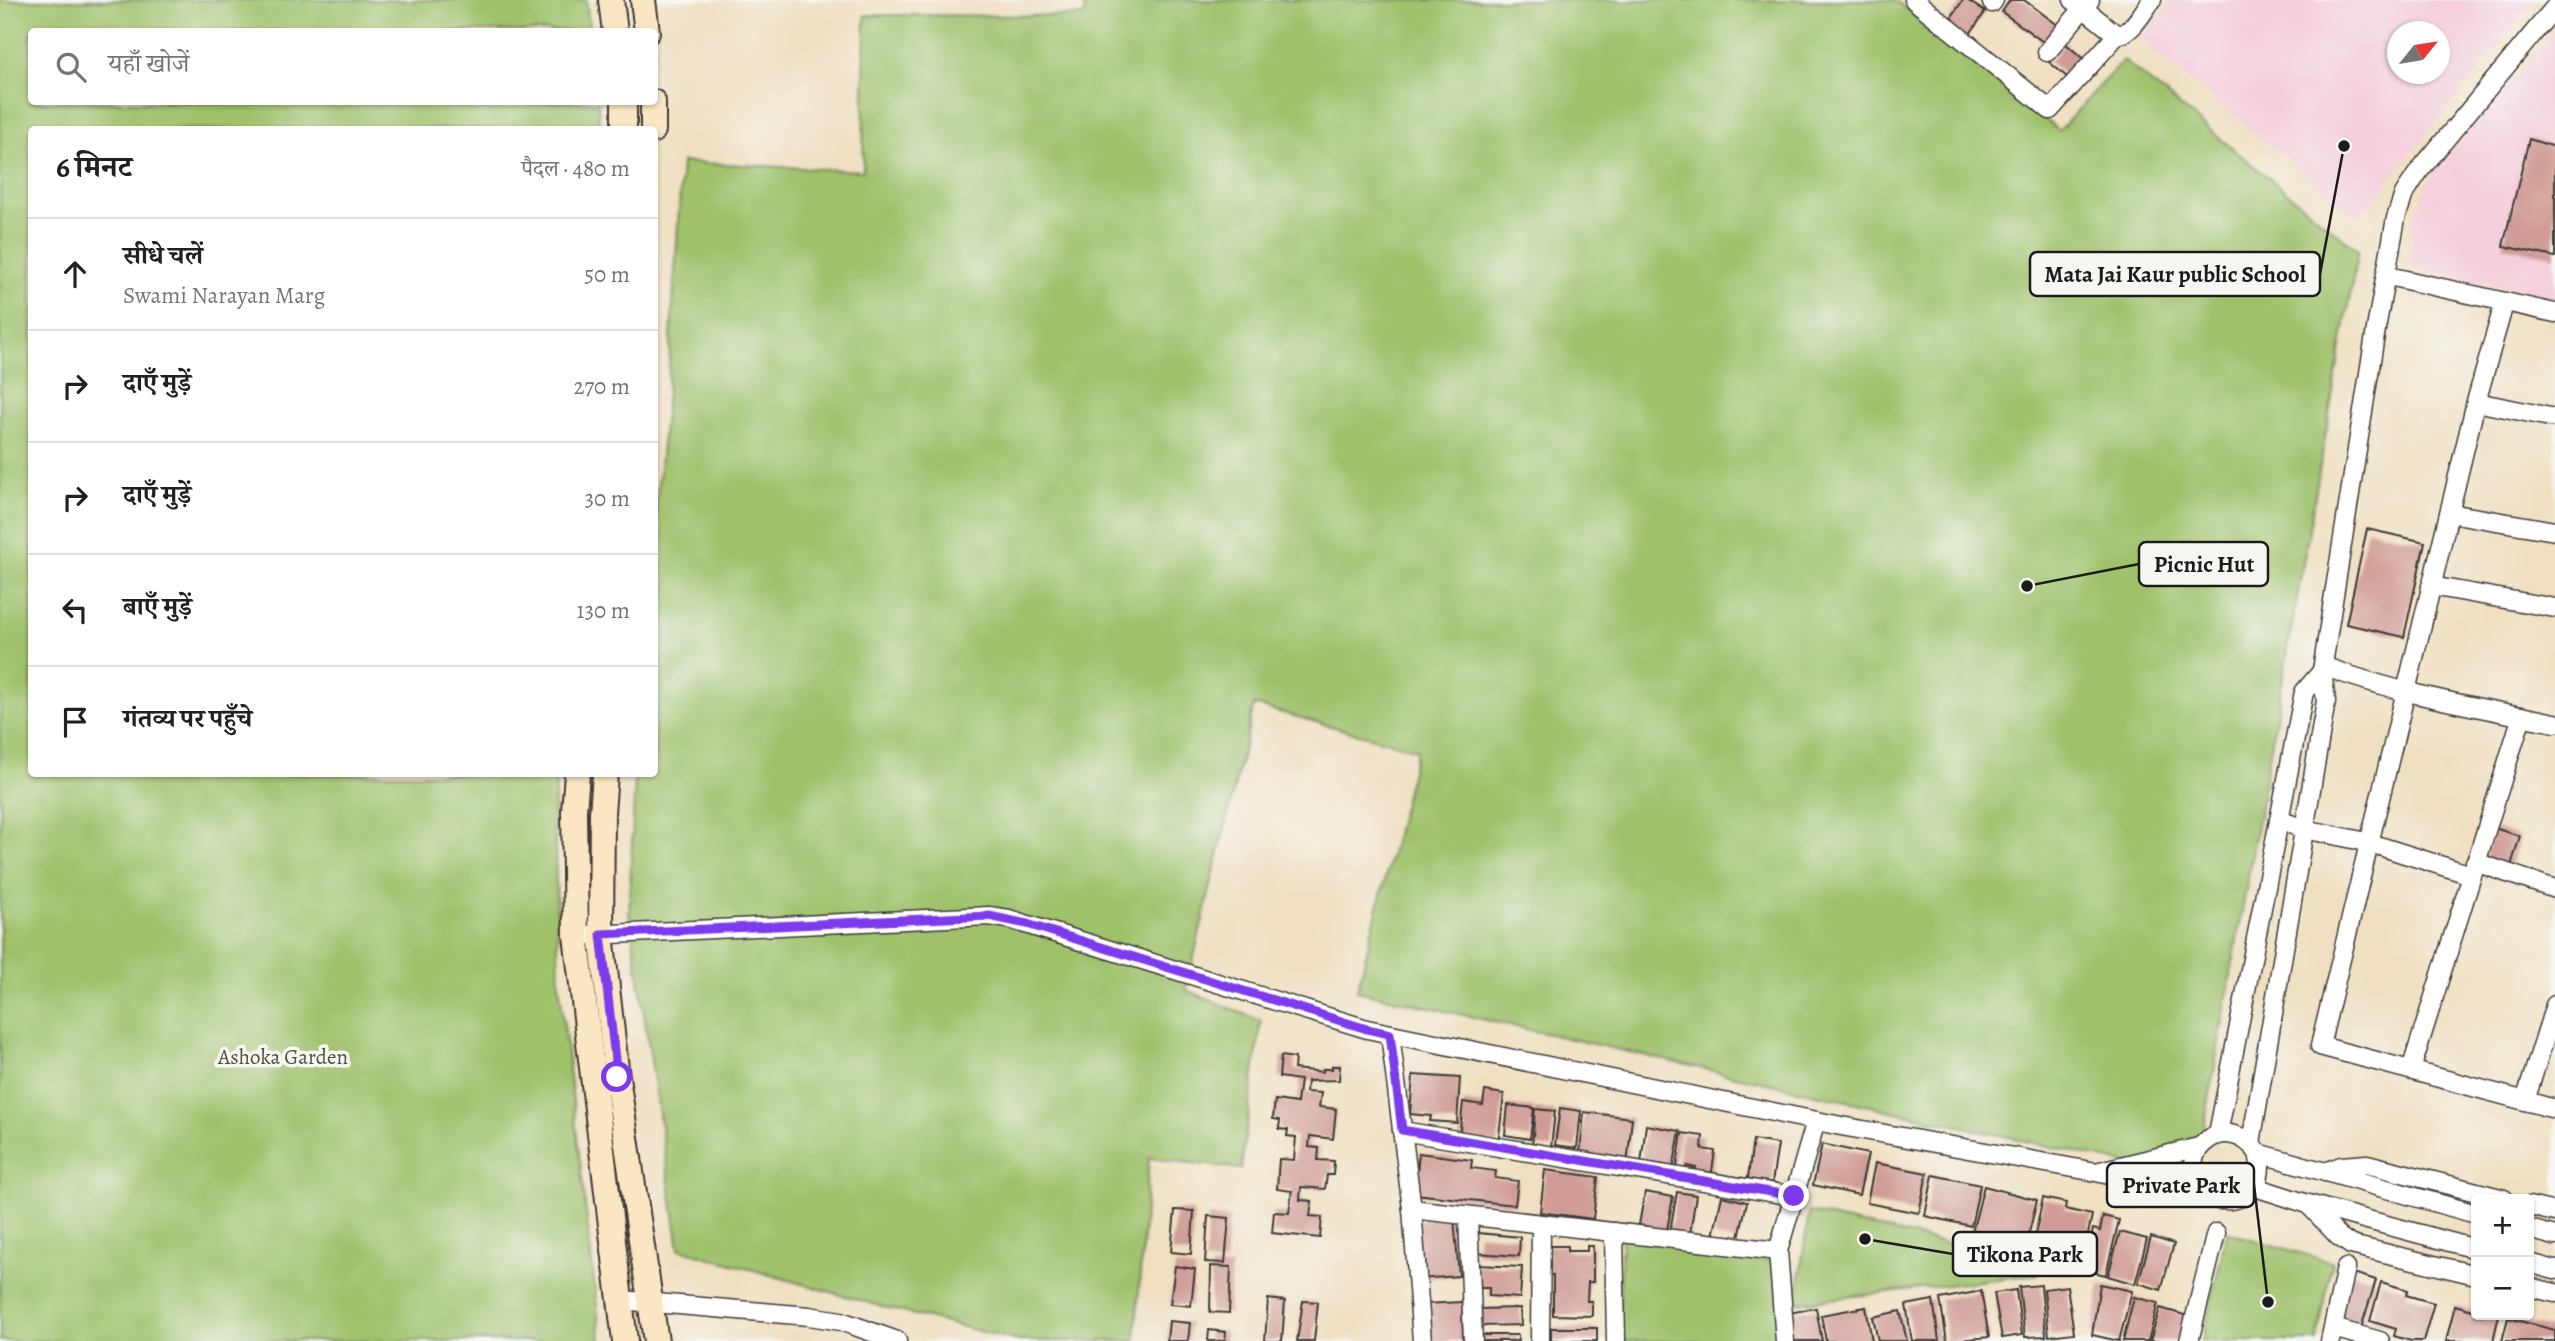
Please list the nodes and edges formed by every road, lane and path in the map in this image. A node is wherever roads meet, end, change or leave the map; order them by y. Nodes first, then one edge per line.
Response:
1 (611, 0) edge
2 (643, 0) edge
3 (1914, 0) edge
4 (2152, 0) edge
5 (2082, 3) edge
6 (2555, 7) edge
7 (614, 28) edge
8 (646, 28) edge
9 (2117, 34) junction
10 (2048, 52) dead end
11 (624, 105) edge
12 (653, 105) edge
13 (624, 126) edge
14 (653, 126) edge
15 (2388, 276) junction
16 (2504, 303) junction
17 (2555, 313) edge
18 (2476, 402) junction
19 (2555, 418) edge
20 (2449, 513) junction
21 (2555, 531) edge
22 (2431, 586) junction
23 (2555, 608) edge
24 (2322, 669) junction
25 (2406, 692) junction
26 (2522, 716) junction
27 (2555, 723) edge
28 (577, 777) edge
29 (605, 777) edge
30 (2279, 820) junction
31 (2304, 829) junction
32 (2367, 842) junction
33 (2473, 868) junction
34 (2555, 889) edge
35 (601, 934) junction
36 (576, 935) junction
37 (2555, 1005) edge
38 (1390, 1034) junction
39 (2411, 1070) junction
40 (2525, 1101) junction
41 (2555, 1109) edge
42 (1816, 1121) junction
43 (1402, 1130) junction
44 (2218, 1134) junction
45 (2199, 1147) junction
46 (2254, 1148) junction
47 (2096, 1172) junction
48 (2325, 1172) junction
49 (2255, 1187) junction
50 (2484, 1194) edge
51 (1794, 1196) junction
52 (2212, 1198) junction
53 (2308, 1204) junction
54 (2534, 1207) edge
55 (1412, 1209) junction
56 (2555, 1212) edge
57 (2471, 1213) edge
58 (1468, 1216) junction
59 (1541, 1224) junction
60 (2534, 1230) edge
61 (1614, 1232) junction
62 (2216, 1233) dead end
63 (2555, 1236) edge
64 (2471, 1248) edge
65 (1778, 1251) junction
66 (2534, 1264) edge
67 (2346, 1268) dead end
68 (2555, 1270) edge
69 (2471, 1274) edge
70 (2534, 1288) edge
71 (2555, 1293) edge
72 (620, 1300) junction
73 (650, 1303) junction
74 (2331, 1335) edge
75 (625, 1341) edge
76 (656, 1341) edge
77 (897, 1341) edge
78 (1422, 1341) edge
79 (1473, 1341) edge
80 (1540, 1341) edge
81 (1616, 1341) edge
82 (1785, 1341) edge
83 (2189, 1341) edge
84 (2380, 1341) edge

1 - 7 main road
2 - 8 main road
3 - 9 street
4 - 9 street
5 - 9 street
5 - 10 street
6 - 15 street
11 - 13 main road
12 - 14 main road
15 - 16 street
15 - 24 street
16 - 17 street
16 - 18 street
18 - 19 street
18 - 20 street
20 - 21 street
20 - 22 street
22 - 23 street
22 - 25 street
24 - 25 street
24 - 30 street
24 - 31 street
25 - 26 street
25 - 32 street
26 - 27 street
26 - 33 street
28 - 36 main road
29 - 35 main road
30 - 31 street
30 - 44 street
31 - 32 street
31 - 46 street
32 - 33 street
32 - 39 street
33 - 34 street
33 - 39 street
35 - 36 street
35 - 38 street
35 - 73 main road
36 - 72 main road
37 - 40 street
38 - 42 street
38 - 43 street
39 - 40 street
40 - 41 street
42 - 47 street
42 - 51 street
43 - 51 street
43 - 55 street
44 - 45 street
44 - 46 street
45 - 47 street
45 - 52 street
46 - 48 street
46 - 49 street
47 - 52 street
48 - 50 street
48 - 57 street
49 - 52 street
49 - 53 street
51 - 65 street
53 - 64 street
53 - 69 street
54 - 56 street
55 - 58 street
55 - 78 street
58 - 59 street
58 - 79 street
59 - 61 street
59 - 80 street
60 - 63 street
61 - 65 street
61 - 81 street
62 - 83 street
65 - 82 street
66 - 68 street
67 - 74 street
70 - 71 street
72 - 73 street
72 - 75 main road
73 - 76 main road
73 - 77 street
74 - 84 street

